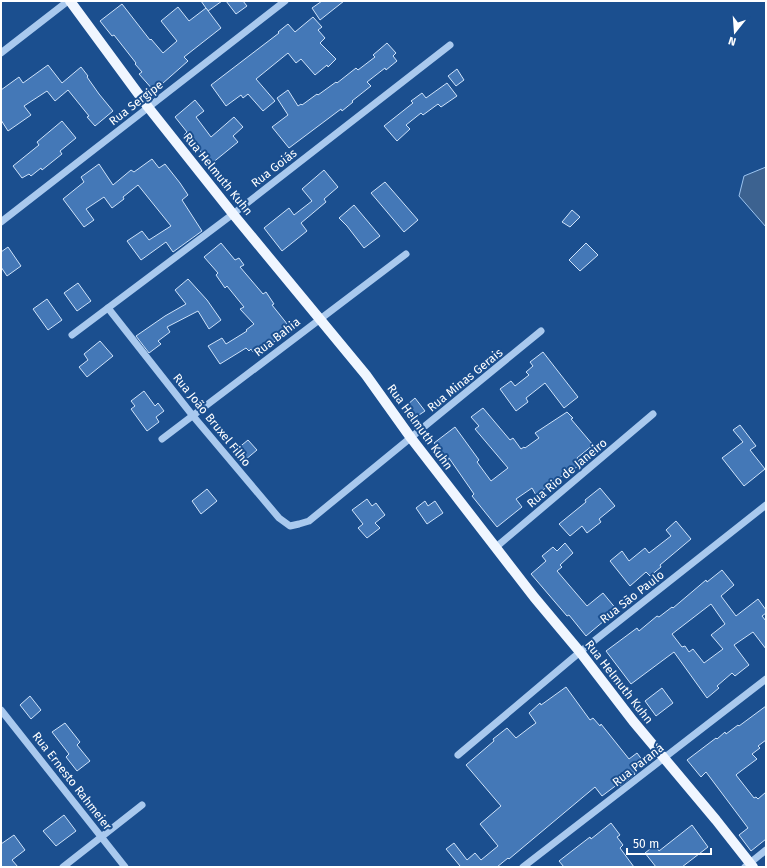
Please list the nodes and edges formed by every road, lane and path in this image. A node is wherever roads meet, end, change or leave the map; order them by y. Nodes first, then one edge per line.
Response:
1 (69, 1) edge
2 (285, 1) edge
3 (450, 45) dead end
4 (1, 53) edge
5 (148, 108) junction
6 (233, 214) junction
7 (1, 222) edge
8 (406, 254) dead end
9 (108, 308) junction
10 (319, 319) junction
11 (541, 331) dead end
12 (72, 335) dead end
13 (654, 414) dead end
14 (193, 416) junction
15 (411, 438) junction
16 (162, 439) dead end
17 (766, 505) edge
18 (309, 520) joint
19 (495, 548) junction
20 (580, 652) junction
21 (766, 679) edge
22 (1, 710) edge
23 (458, 755) dead end
24 (664, 759) junction
25 (142, 806) dead end
26 (102, 838) junction
27 (766, 850) edge
28 (749, 866) edge
29 (63, 867) edge
30 (125, 867) edge
31 (523, 867) edge

1 - 4 street
1 - 5 main road, Rua Helmuth Kuhn
2 - 5 street, Rua Sergipe
3 - 6 street, Rua Goiás
5 - 6 main road, Rua Helmuth Kuhn
5 - 7 street, Rua Sergipe
6 - 9 street, Rua Goiás
6 - 10 main road, Rua Helmuth Kuhn
8 - 10 street, Rua Bahia
9 - 12 street, Rua Goiás
9 - 14 street, Rua João Bruxel Filho
10 - 14 street, Rua Bahia
10 - 15 main road, Rua Helmuth Kuhn
11 - 15 street, Rua Minas Gerais
13 - 19 street, Rua Rio de Janeiro
14 - 16 street, Rua Bahia
14 - 18 street, Rua João Bruxel Filho
15 - 18 street, Rua Minas Gerais
15 - 19 main road, Rua Helmuth Kuhn
17 - 20 street, Rua São Paulo
19 - 20 main road, Rua Helmuth Kuhn
20 - 23 street, Rua São Paulo
20 - 24 main road, Rua Helmuth Kuhn
21 - 24 street, Rua Paraná
22 - 26 street, Rua Ernesto Rahmeier
24 - 28 main road, Rua Helmuth Kuhn
24 - 31 street, Rua Paraná
25 - 26 street
26 - 29 street
26 - 30 street, Rua Ernesto Rahmeier
27 - 28 street

